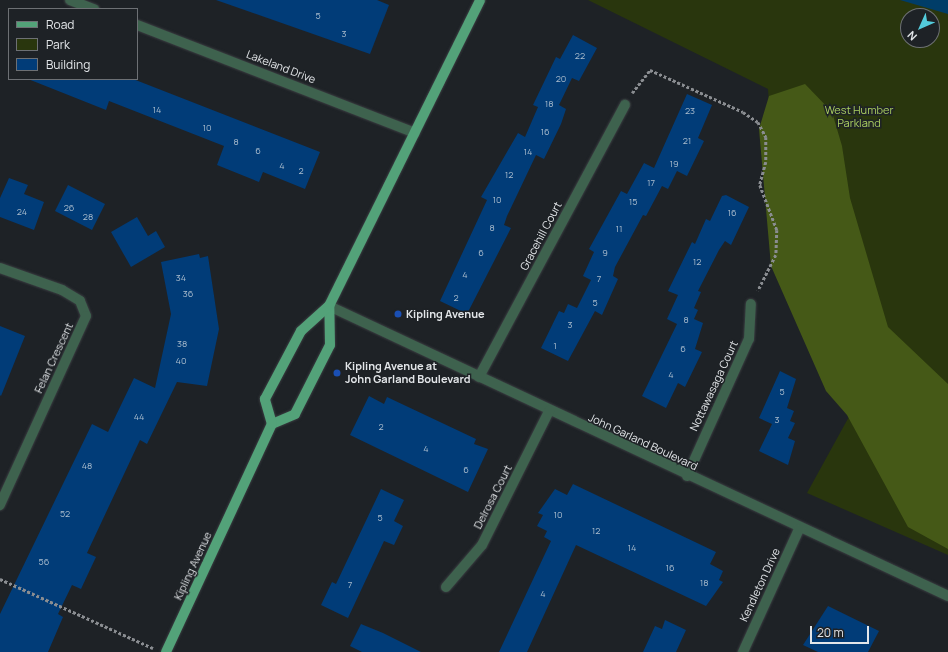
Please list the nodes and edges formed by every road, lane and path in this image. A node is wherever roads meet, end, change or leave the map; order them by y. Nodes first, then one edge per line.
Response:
1 (70, 0) edge
2 (480, 0) edge
3 (91, 8) edge
4 (138, 25) edge
5 (625, 106) joint
6 (415, 133) junction
7 (0, 268) edge
8 (751, 304) joint
9 (329, 306) junction
10 (479, 377) junction
11 (549, 411) junction
12 (272, 424) junction
13 (687, 476) junction
14 (0, 505) edge
15 (799, 529) junction
16 (0, 579) edge
17 (446, 587) dead end
18 (948, 596) edge
19 (161, 652) edge
20 (166, 652) edge
21 (743, 652) edge

1 - 3 street
2 - 6 main road
4 - 6 street, Lakeland Drive
5 - 8 path
5 - 10 street, Gracehill Court
6 - 9 main road
7 - 14 street, Felan Crescent
8 - 13 street, Nottawasaga Court
9 - 10 street, John Garland Boulevard
9 - 12 main road
9 - 12 main road
10 - 11 street, John Garland Boulevard
11 - 13 street, John Garland Boulevard
11 - 17 street, Delrosa Court
12 - 20 main road, Kipling Avenue
13 - 15 street, John Garland Boulevard
15 - 18 street, John Garland Boulevard
15 - 21 street, Kendleton Drive
16 - 19 path

